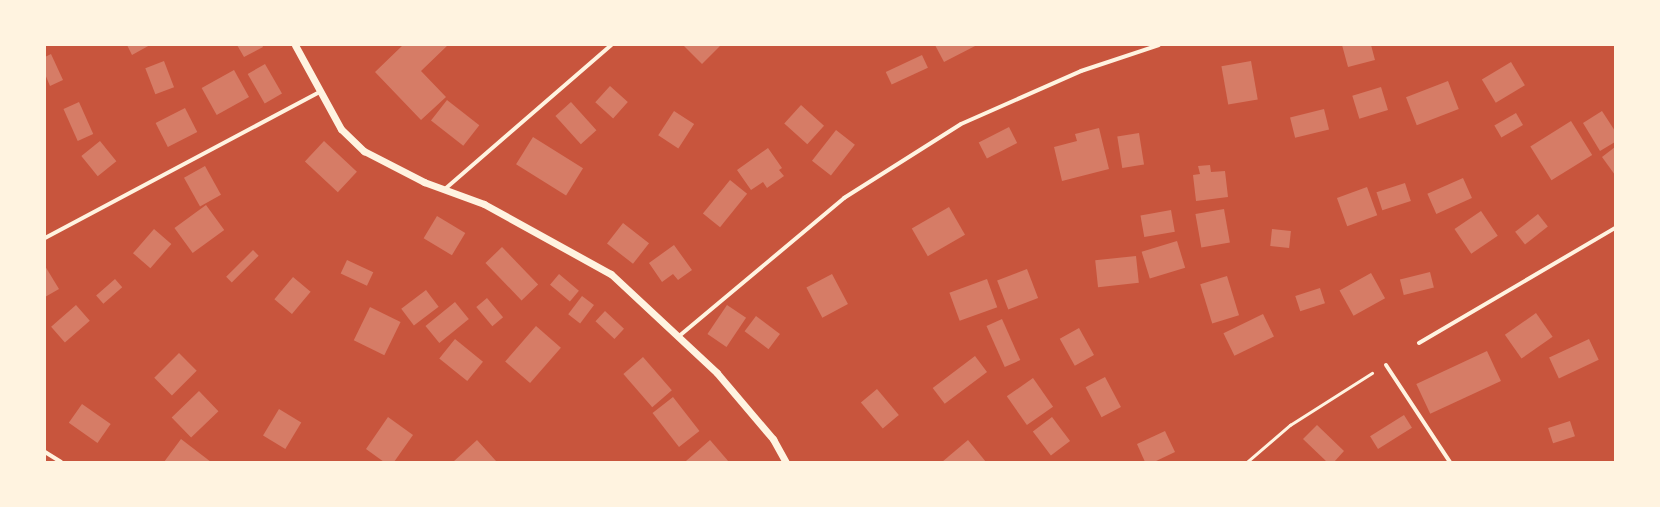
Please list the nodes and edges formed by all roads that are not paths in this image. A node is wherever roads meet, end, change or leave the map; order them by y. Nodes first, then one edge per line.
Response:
1 (295, 45) edge
2 (611, 45) edge
3 (1159, 45) edge
4 (320, 92) junction
5 (445, 189) junction
6 (1615, 228) edge
7 (45, 238) edge
8 (678, 337) junction
9 (1419, 343) dead end
10 (1386, 365) road end
11 (45, 452) edge
12 (61, 462) edge
13 (786, 462) edge
14 (1450, 462) edge

1 - 4 street
2 - 5 street
3 - 8 street
4 - 5 street
4 - 7 street
5 - 8 street
6 - 9 street
8 - 13 street
10 - 14 street
11 - 12 street

